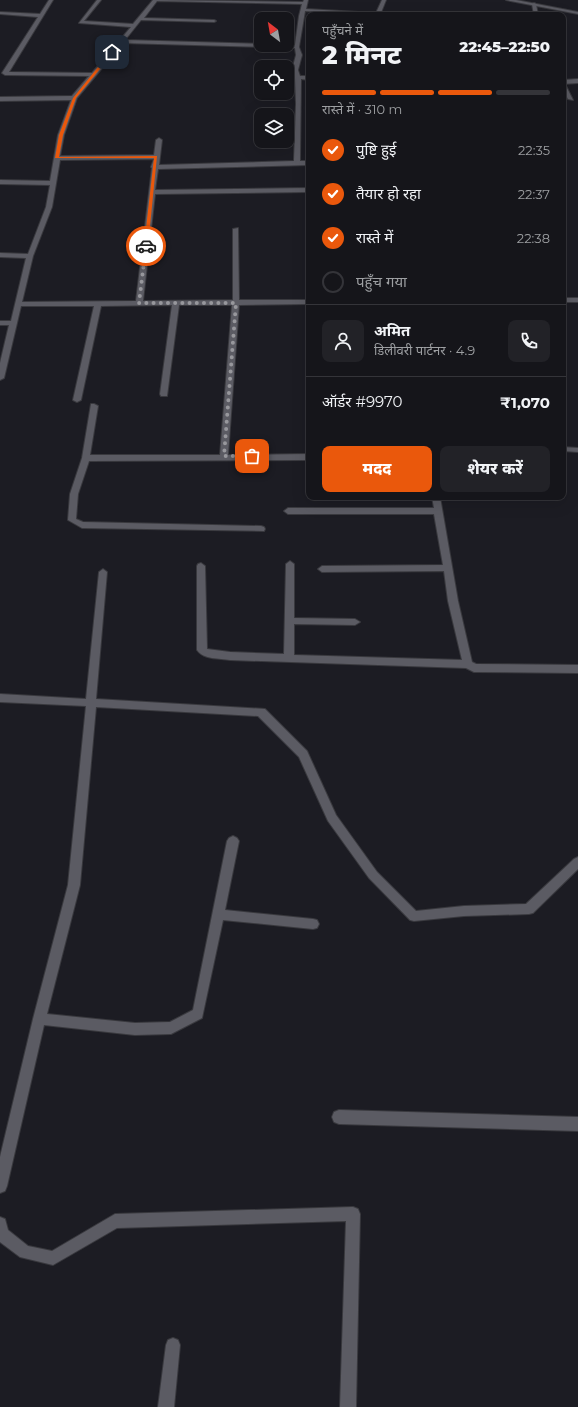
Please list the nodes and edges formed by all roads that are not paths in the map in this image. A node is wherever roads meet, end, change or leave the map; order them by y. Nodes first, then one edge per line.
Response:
1 (51, 0) edge
2 (99, 0) edge
3 (156, 0) edge
4 (384, 0) edge
5 (508, 0) edge
6 (306, 2) edge
7 (534, 4) junction
8 (304, 10) junction
9 (334, 12) edge
10 (379, 12) edge
11 (535, 12) edge
12 (0, 13) edge
13 (578, 13) edge
14 (41, 16) junction
15 (140, 19) junction
16 (214, 21) dead end
17 (134, 26) junction
18 (122, 40) junction
19 (297, 46) junction
20 (92, 75) junction
21 (298, 77) junction
22 (306, 78) edge
23 (578, 81) edge
24 (566, 82) edge
25 (566, 91) edge
26 (74, 98) junction
27 (0, 99) edge
28 (571, 99) dead end
29 (159, 140) dead end
30 (156, 157) junction
31 (56, 158) junction
32 (297, 163) junction
33 (306, 163) edge
34 (154, 167) junction
35 (0, 182) edge
36 (52, 183) junction
37 (306, 190) edge
38 (152, 192) junction
39 (236, 229) dead end
40 (0, 255) edge
41 (30, 256) junction
42 (566, 300) edge
43 (578, 300) edge
44 (306, 302) edge
45 (139, 303) junction
46 (176, 303) junction
47 (236, 303) junction
48 (18, 304) junction
49 (98, 304) junction
50 (0, 323) edge
51 (14, 323) junction
52 (0, 374) edge
53 (164, 394) dead end
54 (77, 400) dead end
55 (94, 406) dead end
56 (566, 449) edge
57 (578, 450) edge
58 (224, 456) junction
59 (306, 457) edge
60 (86, 458) junction
61 (437, 500) edge
62 (288, 511) dead end
63 (439, 511) junction
64 (261, 529) dead end
65 (290, 564) dead end
66 (201, 566) dead end
67 (448, 568) junction
68 (322, 569) dead end
69 (103, 572) dead end
70 (290, 621) junction
71 (355, 622) dead end
72 (289, 658) junction
73 (468, 664) junction
74 (578, 669) edge
75 (0, 698) edge
76 (90, 703) junction
77 (233, 841) dead end
78 (578, 862) edge
79 (218, 914) junction
80 (313, 924) dead end
81 (39, 1019) junction
82 (339, 1117) dead end
83 (578, 1124) edge
84 (0, 1186) edge
85 (0, 1224) edge
86 (173, 1345) dead end
87 (166, 1407) edge
88 (348, 1407) edge

1 - 14 street
2 - 17 street
3 - 6 street
3 - 15 street
4 - 10 street
5 - 7 street
6 - 8 street
7 - 11 street
7 - 13 street
8 - 9 street
8 - 19 street
12 - 14 street
14 - 20 street
15 - 16 street
15 - 17 street
17 - 18 street
18 - 19 street
18 - 20 street
19 - 21 street
20 - 26 street
21 - 22 street
21 - 32 street
23 - 24 street
25 - 28 street
26 - 27 street
26 - 31 street
29 - 30 street
30 - 31 street
30 - 34 street
31 - 36 street
32 - 33 street
32 - 34 street
34 - 38 street
35 - 36 street
36 - 41 street
37 - 38 street
38 - 45 street
39 - 47 street
40 - 41 street
41 - 48 street
42 - 43 street
44 - 47 street
45 - 46 street
45 - 49 street
46 - 47 street
46 - 53 street
47 - 58 street
48 - 49 street
48 - 51 street
49 - 54 street
50 - 51 street
51 - 52 street
55 - 60 street
56 - 57 street
58 - 59 street
58 - 60 street
60 - 64 street
61 - 63 street
62 - 63 street
63 - 67 street
65 - 70 street
66 - 72 street
67 - 68 street
67 - 73 street
69 - 76 street
70 - 71 street
70 - 72 street
72 - 73 street
73 - 74 street
75 - 76 street
76 - 78 street
76 - 81 street
77 - 79 street
79 - 80 street
79 - 81 street
81 - 84 street
82 - 83 street
85 - 88 street
86 - 87 street

